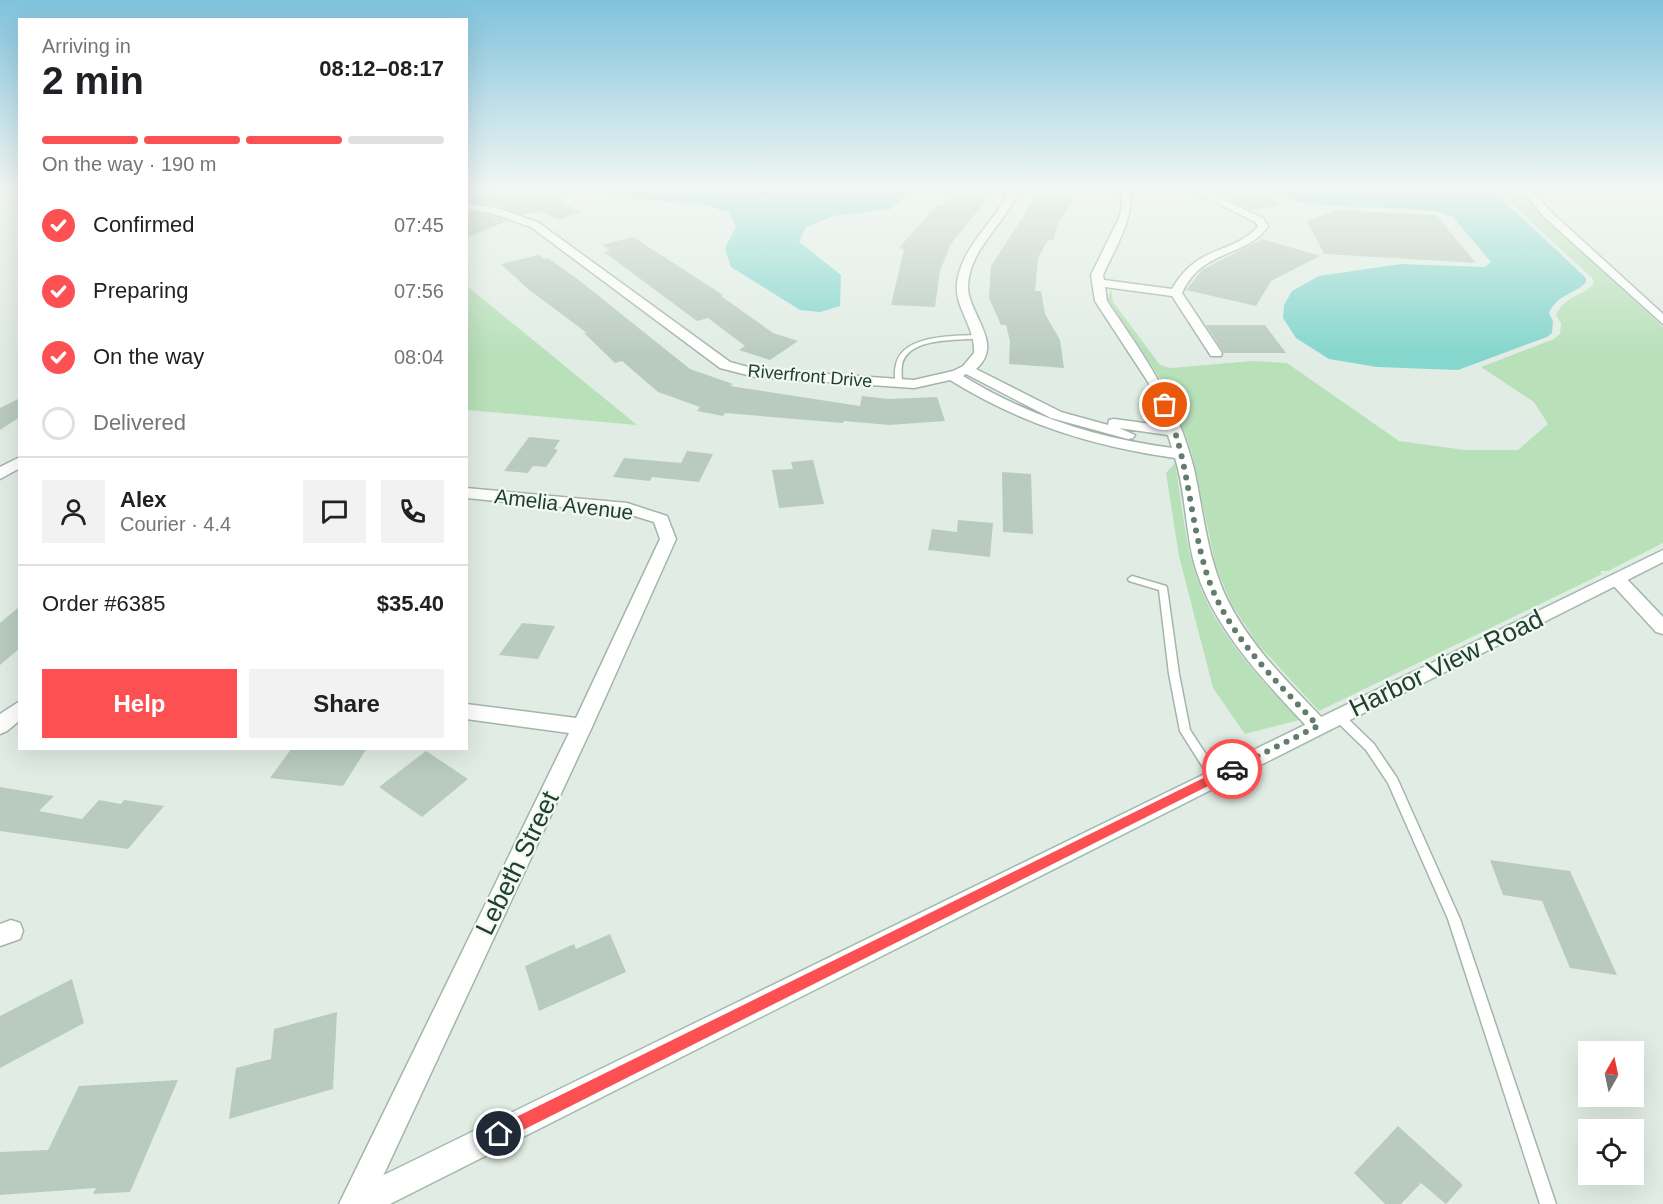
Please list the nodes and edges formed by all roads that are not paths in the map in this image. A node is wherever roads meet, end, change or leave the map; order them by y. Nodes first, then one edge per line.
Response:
1 (559, 243) edge
2 (980, 243) edge
3 (1111, 243) edge
4 (1239, 243) edge
5 (1578, 243) edge
6 (1097, 283) junction
7 (1176, 293) junction
8 (1663, 320) edge
9 (979, 337) junction
10 (1216, 353) dead end
11 (971, 366) junction
12 (951, 375) junction
13 (899, 384) junction
14 (1042, 403) junction
15 (1022, 415) junction
16 (1178, 442) junction
17 (18, 462) edge
18 (0, 474) edge
19 (468, 493) edge
20 (661, 519) joint
21 (1663, 555) edge
22 (1132, 579) dead end
23 (1617, 579) junction
24 (1663, 628) edge
25 (18, 710) edge
26 (468, 711) edge
27 (1338, 716) junction
28 (0, 726) edge
29 (1318, 726) junction
30 (582, 727) junction
31 (1215, 777) junction
32 (356, 1204) edge
33 (1548, 1204) edge

1 - 13 street, Riverfront Drive
2 - 9 street
3 - 6 street
4 - 7 street
5 - 8 street
6 - 7 street
6 - 16 street
7 - 10 street
9 - 11 street
9 - 13 lane
11 - 12 street, Riverfront Drive
11 - 14 street
12 - 13 street, Riverfront Drive
12 - 15 street
14 - 15 street
14 - 16 street
15 - 16 street
16 - 29 street
17 - 18 street
19 - 20 street, Amelia Avenue
20 - 30 street, Lebeth Street
21 - 23 street, Harbor View Road
22 - 31 lane
23 - 24 street
23 - 27 street, Harbor View Road
25 - 28 street
26 - 30 street
27 - 29 street, Harbor View Road
27 - 33 lane
29 - 31 street, Harbor View Road
30 - 32 street, Lebeth Street
31 - 32 street, Harbor View Road

